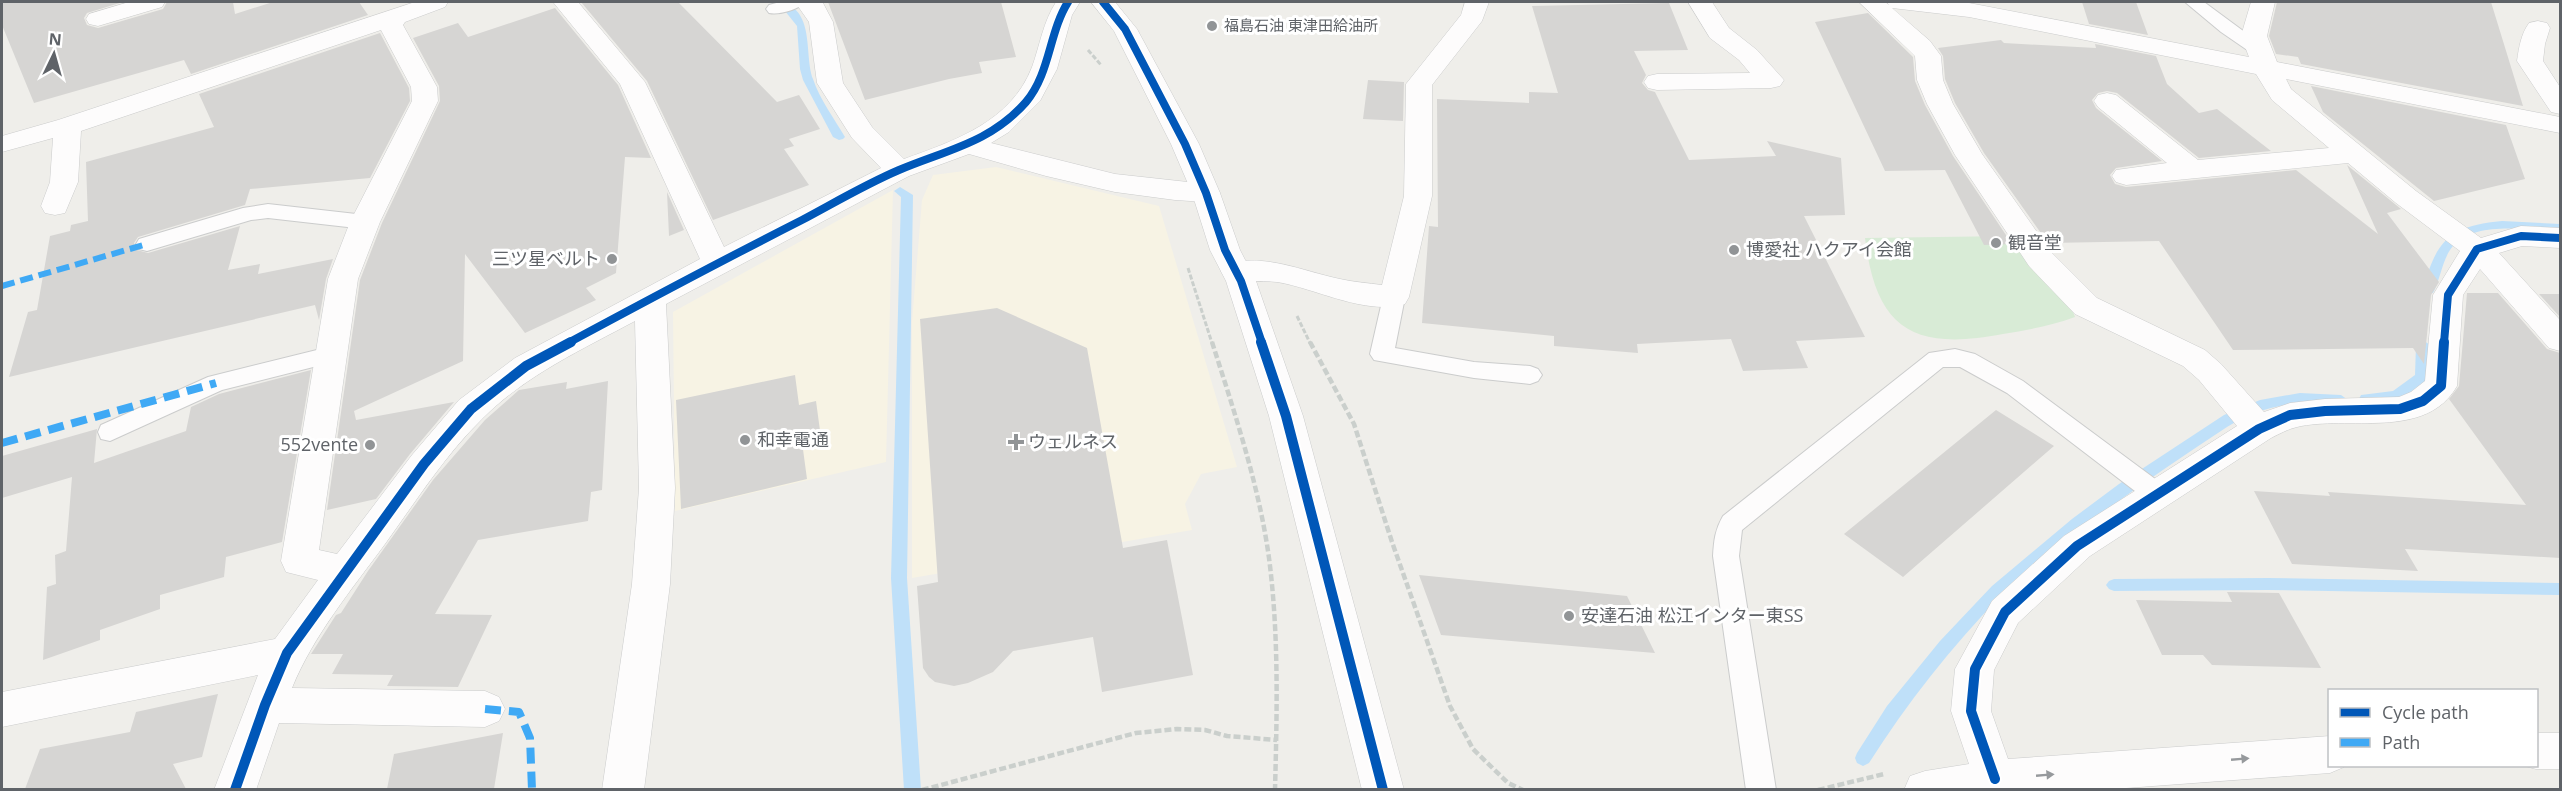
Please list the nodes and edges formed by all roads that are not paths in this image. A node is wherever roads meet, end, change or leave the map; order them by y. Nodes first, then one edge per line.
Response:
1 (153, 2) edge
2 (436, 2) edge
3 (565, 2) edge
4 (799, 2) edge
5 (1068, 2) edge
6 (1477, 2) edge
7 (1700, 2) edge
8 (1871, 2) edge
9 (1899, 2) edge
10 (2194, 2) edge
11 (2263, 2) edge
12 (1109, 8) edge
13 (390, 9) edge
14 (775, 9) dead end
15 (98, 19) dead end
16 (2538, 28) dead end
17 (2263, 59) junction
18 (1657, 81) dead end
19 (2107, 101) dead end
20 (2560, 106) edge
21 (68, 126) junction
22 (2560, 126) edge
23 (2, 144) edge
24 (968, 145) junction
25 (2354, 154) junction
26 (898, 170) junction
27 (2193, 170) junction
28 (2126, 176) dead end
29 (1206, 193) junction
30 (55, 206) dead end
31 (365, 222) junction
32 (2560, 238) edge
33 (2464, 240) junction
34 (147, 244) dead end
35 (717, 263) junction
36 (1236, 271) junction
37 (1394, 297) junction
38 (650, 299) junction
39 (2560, 340) edge
40 (333, 354) junction
41 (1530, 375) dead end
42 (2250, 418) junction
43 (110, 432) dead end
44 (2143, 484) junction
45 (345, 571) junction
46 (287, 653) junction
47 (265, 705) junction
48 (485, 709) dead end
49 (2, 710) edge
50 (2538, 751) edge
51 (2560, 751) edge
52 (2328, 754) edge
53 (1995, 779) junction
54 (1910, 780) edge
55 (235, 789) edge
56 (623, 789) edge
57 (1383, 789) edge
58 (1761, 789) edge

1 - 15 street
2 - 13 street
3 - 35 street
4 - 14 lane
4 - 26 street
5 - 24 street
6 - 37 street
7 - 18 street
8 - 42 street
9 - 17 street
10 - 17 lane
11 - 17 street
12 - 29 street
13 - 21 street
13 - 31 street
16 - 20 street
17 - 22 street
17 - 25 street
19 - 27 street
21 - 23 street
21 - 30 street
24 - 26 street
24 - 29 street
25 - 27 street
25 - 33 street
26 - 35 street
27 - 28 street
29 - 36 street
31 - 34 lane
31 - 40 street
32 - 33 street
33 - 39 street
33 - 42 street
35 - 38 street
36 - 37 street
36 - 57 street
37 - 41 lane
38 - 45 street
38 - 56 street
40 - 43 lane
40 - 45 street
42 - 44 street
44 - 53 street
44 - 58 lane
45 - 46 street
46 - 47 street
46 - 49 street
47 - 48 street
47 - 55 street
50 - 51 street
53 -> 52 street
53 - 54 street

